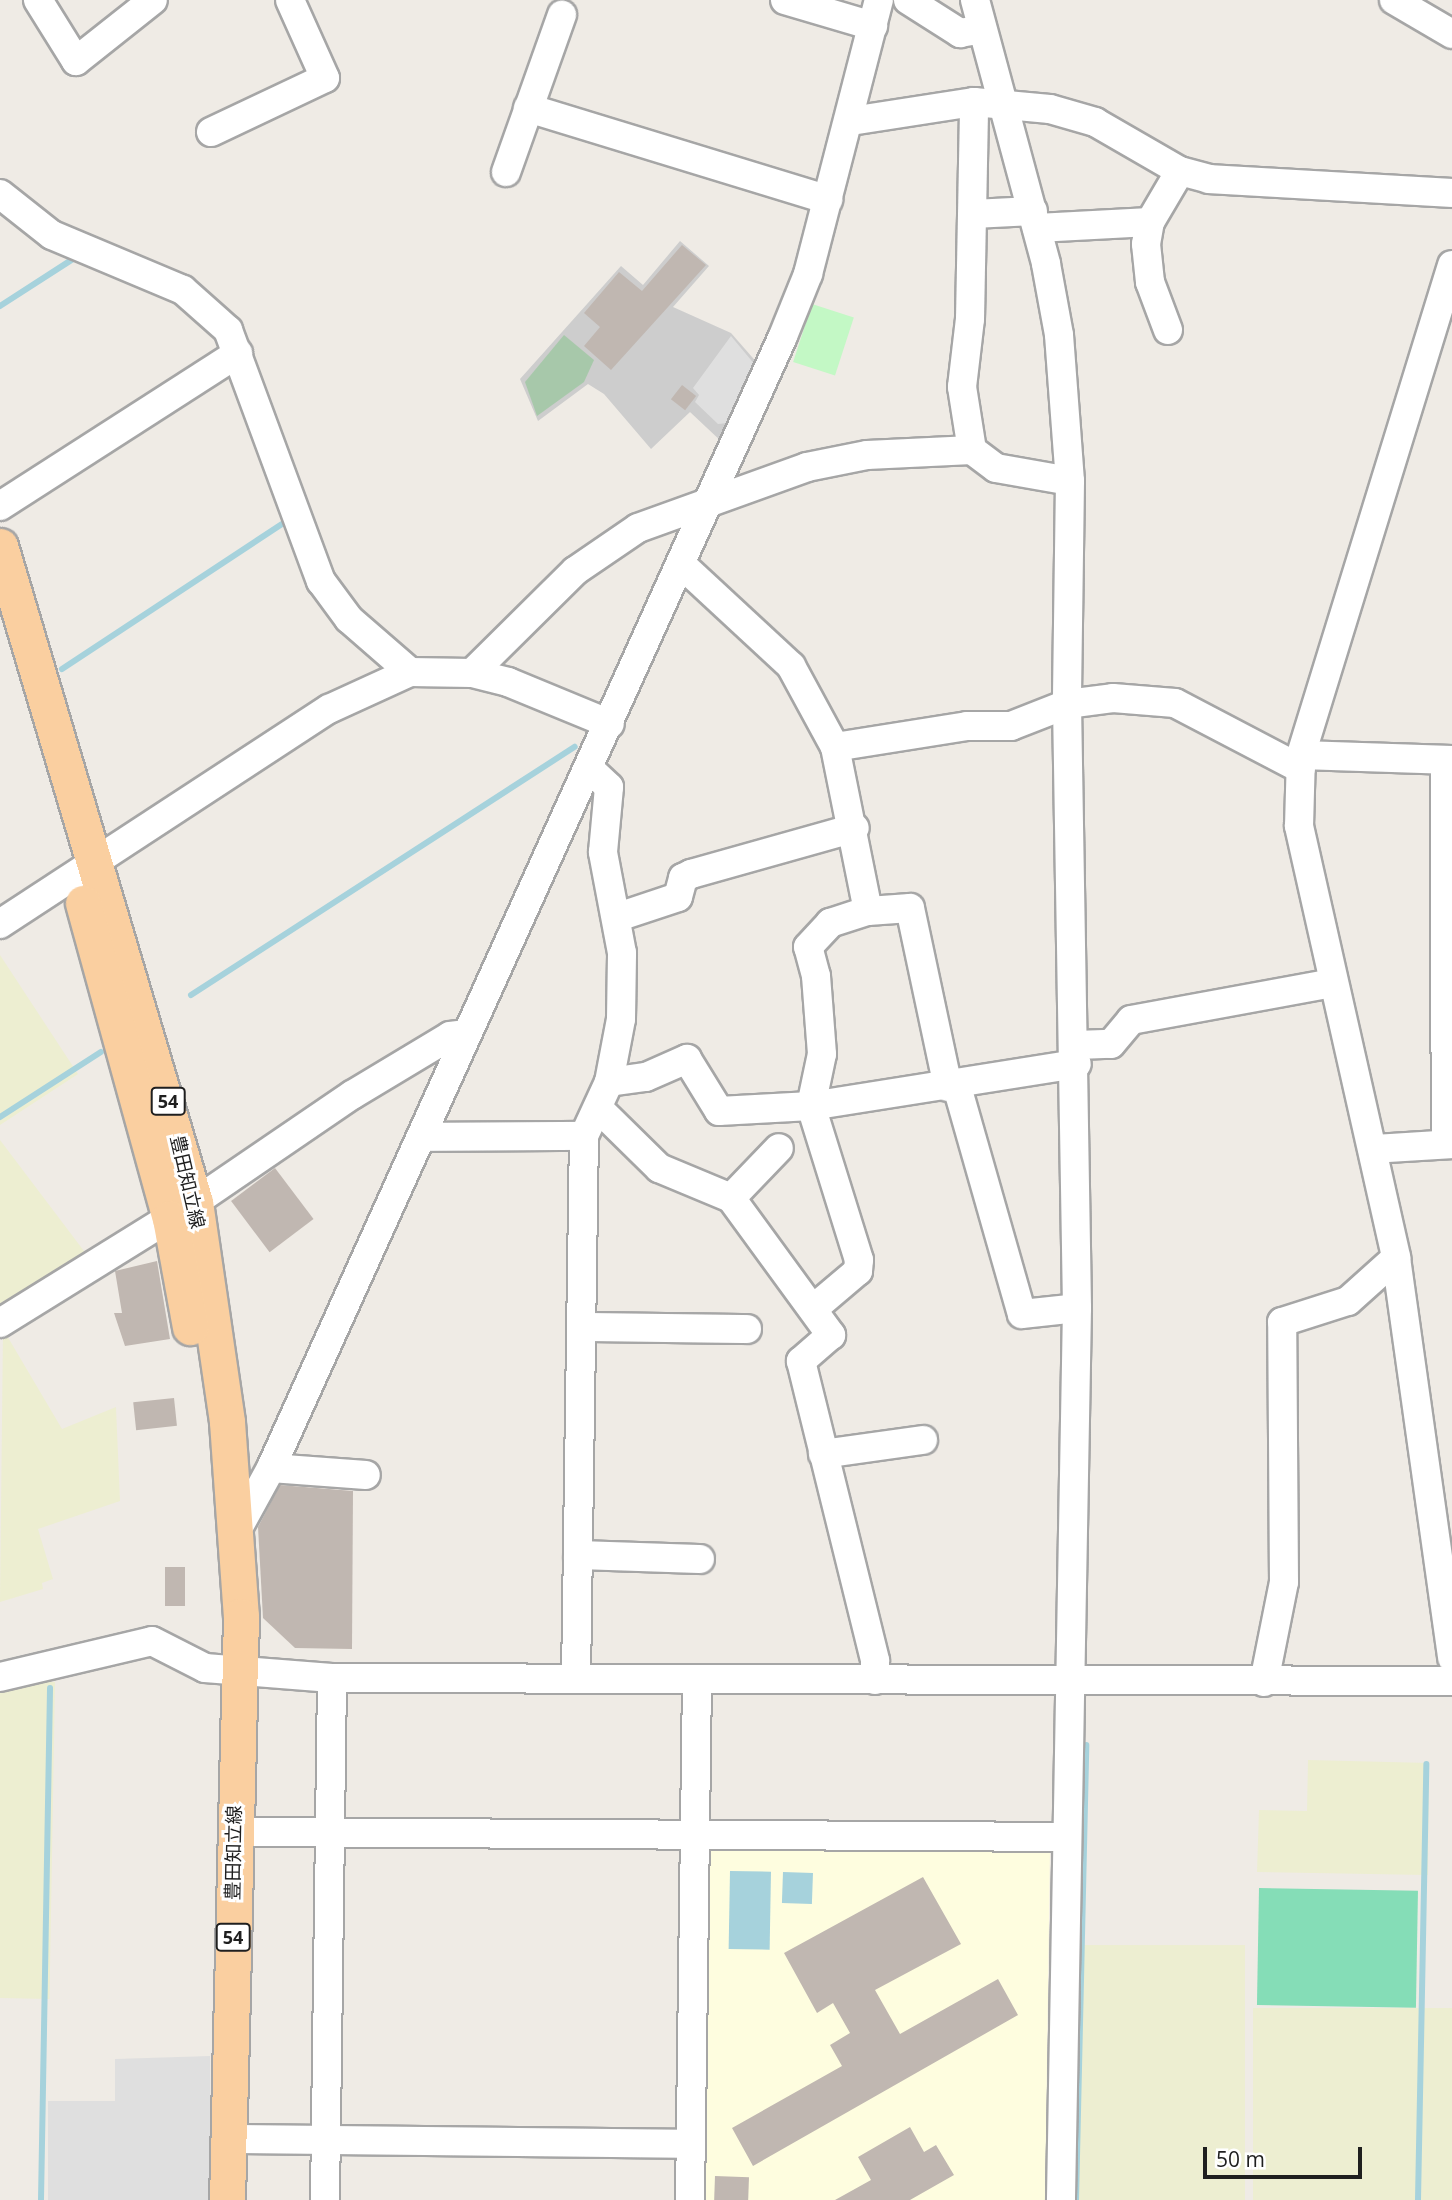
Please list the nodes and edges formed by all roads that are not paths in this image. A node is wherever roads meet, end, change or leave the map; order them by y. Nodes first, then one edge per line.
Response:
1 (38, 0) edge
2 (153, 0) edge
3 (290, 0) edge
4 (785, 0) edge
5 (908, 0) edge
6 (975, 0) edge
7 (1394, 0) edge
8 (564, 5) edge
9 (876, 13) edge
10 (982, 29) junction
11 (1452, 34) edge
12 (974, 102) junction
13 (528, 107) junction
14 (1005, 108) junction
15 (851, 121) junction
16 (211, 132) dead end
17 (1180, 171) junction
18 (506, 172) dead end
19 (1452, 193) edge
20 (0, 194) edge
21 (828, 200) junction
22 (973, 215) junction
23 (1035, 220) junction
24 (1150, 222) junction
25 (1452, 265) edge
26 (1443, 322) edge
27 (1168, 330) dead end
28 (238, 353) junction
29 (972, 450) junction
30 (1070, 481) junction
31 (0, 506) edge
32 (705, 508) junction
33 (0, 546) edge
34 (681, 564) junction
35 (0, 628) edge
36 (410, 672) junction
37 (472, 673) junction
38 (1067, 704) junction
39 (610, 724) junction
40 (835, 747) junction
41 (1448, 760) edge
42 (1301, 762) junction
43 (590, 769) junction
44 (855, 828) junction
45 (86, 871) junction
46 (868, 911) junction
47 (618, 917) junction
48 (0, 924) edge
49 (1332, 983) junction
50 (467, 1034) junction
51 (1077, 1054) junction
52 (609, 1082) junction
53 (952, 1085) junction
54 (811, 1106) junction
55 (598, 1108) junction
56 (584, 1136) junction
57 (421, 1137) junction
58 (1449, 1144) edge
59 (779, 1148) dead end
60 (1373, 1149) junction
61 (731, 1198) junction
62 (183, 1210) junction
63 (1395, 1258) junction
64 (1077, 1308) junction
65 (813, 1309) junction
66 (0, 1323) edge
67 (584, 1328) junction
68 (747, 1329) dead end
69 (923, 1440) dead end
70 (822, 1454) junction
71 (271, 1468) junction
72 (366, 1475) dead end
73 (1441, 1519) edge
74 (236, 1532) junction
75 (578, 1555) junction
76 (700, 1559) dead end
77 (1452, 1658) edge
78 (237, 1674) junction
79 (0, 1677) edge
80 (332, 1678) junction
81 (576, 1679) junction
82 (697, 1679) junction
83 (875, 1680) junction
84 (1452, 1681) edge
85 (1264, 1682) junction
86 (1073, 1683) junction
87 (235, 1832) junction
88 (332, 1832) junction
89 (1067, 1837) junction
90 (697, 1838) junction
91 (324, 2138) junction
92 (228, 2139) junction
93 (691, 2144) junction
94 (226, 2200) edge
95 (325, 2200) edge
96 (690, 2200) edge
97 (1061, 2200) edge

1 - 2 street
3 - 16 street
4 - 9 street
5 - 10 street
6 - 10 street
7 - 11 street
8 - 13 street
9 - 15 street
10 - 14 street
12 - 14 street
12 - 15 street
12 - 22 street
13 - 18 street
13 - 21 street
14 - 17 street
14 - 23 street
15 - 21 street
17 - 19 street
17 - 24 street
20 - 28 street
21 - 32 street
22 - 23 street
22 - 29 street
23 - 24 street
23 - 30 street
24 - 27 street
25 - 26 street
26 - 42 street
28 - 31 street
28 - 36 street
29 - 30 street
29 - 32 street
30 - 38 street
32 - 34 street
32 - 37 street
33 - 45 main road, 豊田知立線 / 54
34 - 39 street
34 - 40 street
35 - 45 main road, 豊田知立線 / 54
36 - 37 street
36 - 45 street
37 - 39 street
38 - 40 street
38 - 42 street
38 - 51 street
39 - 43 street
40 - 44 street
41 - 42 street
41 - 58 street
42 - 49 street
43 - 47 street
43 - 50 street
44 - 46 street
44 - 47 street
45 - 48 street
45 - 62 main road, 豊田知立線 / 54
46 - 53 street
46 - 54 street
47 - 52 street
49 - 51 street
49 - 60 street
50 - 57 street
50 - 62 street
51 - 53 street
51 - 64 street
52 - 54 street
52 - 55 street
53 - 54 street
53 - 64 street
54 - 65 street
55 - 56 street
55 - 61 street
56 - 57 street
56 - 67 street
57 - 71 street
58 - 60 street
59 - 61 street
60 - 63 street
61 - 65 street
62 - 66 street
62 - 74 main road, 豊田知立線 / 54
62 - 78 main road, 豊田知立線 / 54
63 - 73 street
63 - 85 street
64 - 86 street
65 - 70 street
67 - 68 street
67 - 75 street
69 - 70 street
70 - 83 street
71 - 72 street
71 - 74 street
73 - 77 street
74 - 78 main road, 豊田知立線 / 54
75 - 76 street
75 - 81 street
78 - 79 street
78 - 80 street
78 - 87 main road, 豊田知立線 / 54
80 - 81 street
80 - 88 street
81 - 82 street
82 - 83 street
82 - 90 street
83 - 86 street
84 - 85 street
85 - 86 street
86 - 89 street
87 - 88 street
87 - 92 main road, 豊田知立線 / 54
88 - 90 street
88 - 91 street
89 - 90 street
89 - 97 street
90 - 93 street
91 - 92 street
91 - 93 street
91 - 95 street
92 - 94 main road, 豊田知立線 / 54
93 - 96 street

